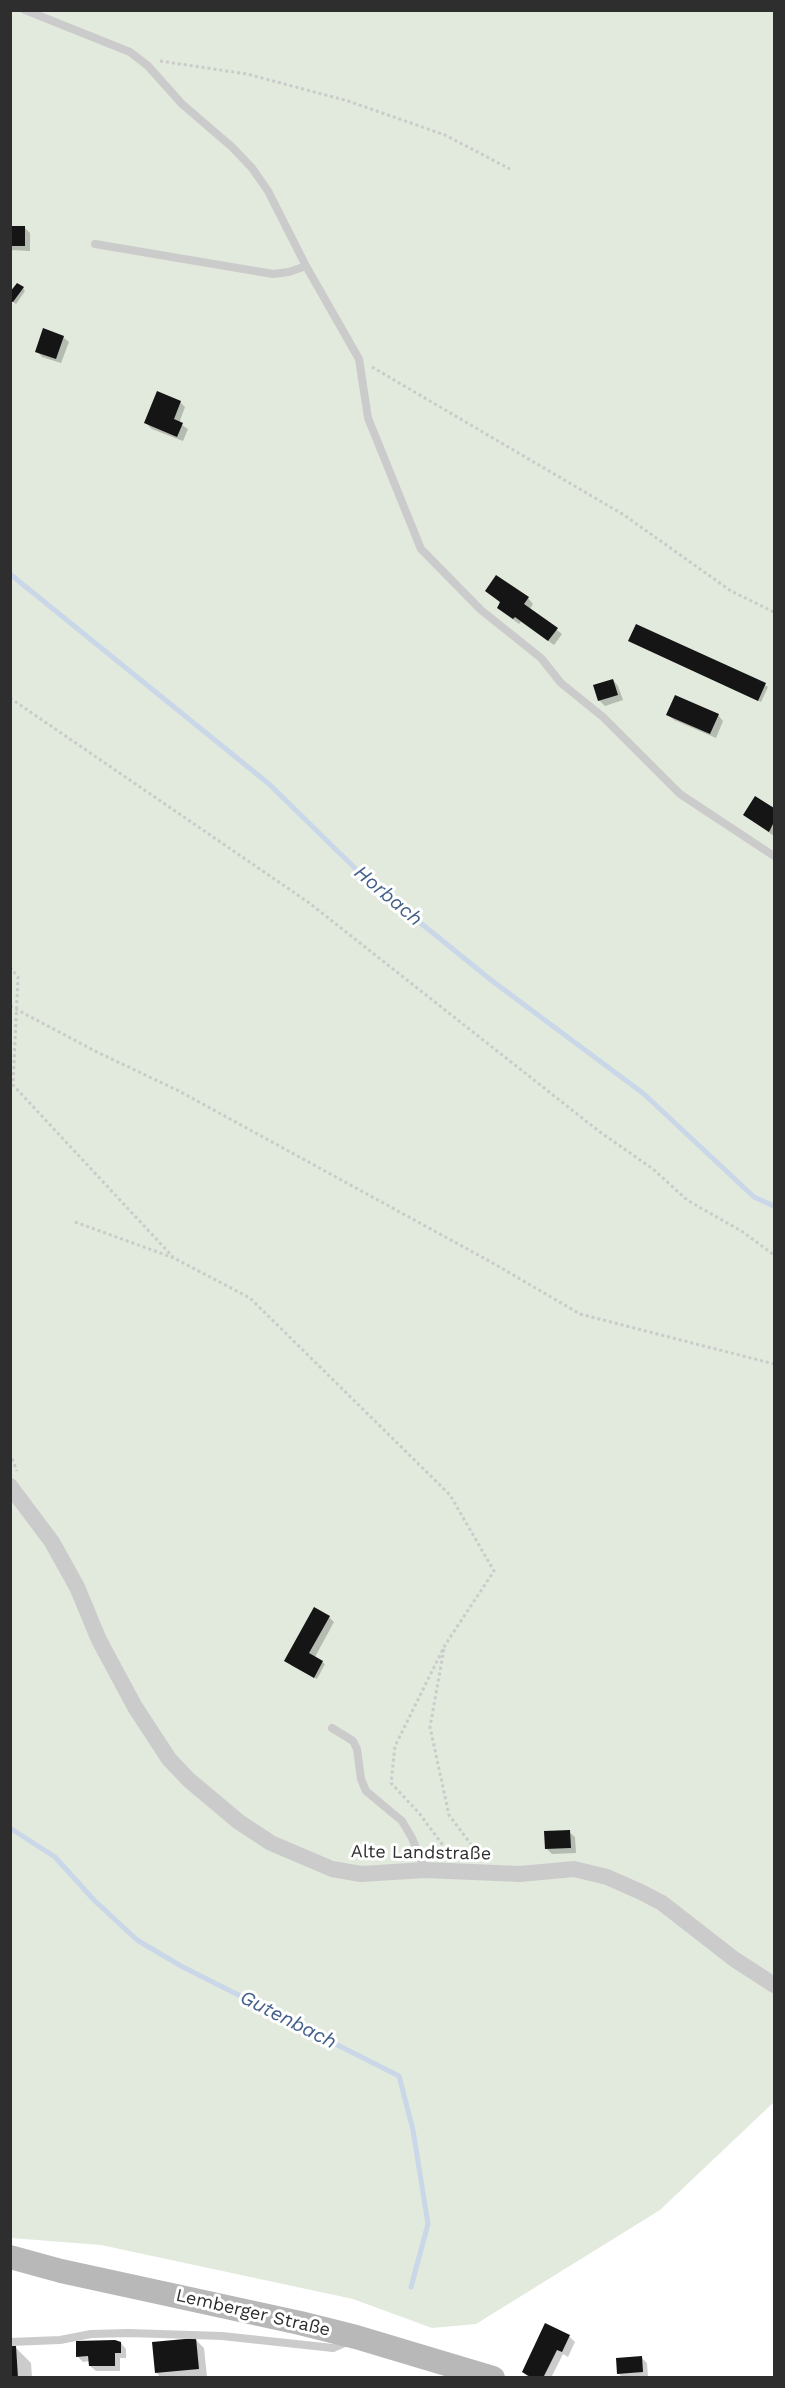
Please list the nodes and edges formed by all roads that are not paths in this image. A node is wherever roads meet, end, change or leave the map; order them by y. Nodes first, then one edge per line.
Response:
1 (26, 10) edge
2 (95, 244) dead end
3 (306, 266) junction
4 (774, 856) edge
5 (10, 1486) edge
6 (332, 1728) dead end
7 (425, 1870) junction
8 (774, 1985) edge
9 (10, 2257) edge
10 (356, 2337) junction
11 (10, 2342) edge
12 (493, 2378) edge

1 - 3 lane
2 - 3 lane
3 - 4 lane
5 - 7 street, Alte Landstraße
6 - 7 lane
7 - 8 street, Alte Landstraße
9 - 10 main road, Lemberger Straße
10 - 11 lane
10 - 12 main road, Lemberger Straße

